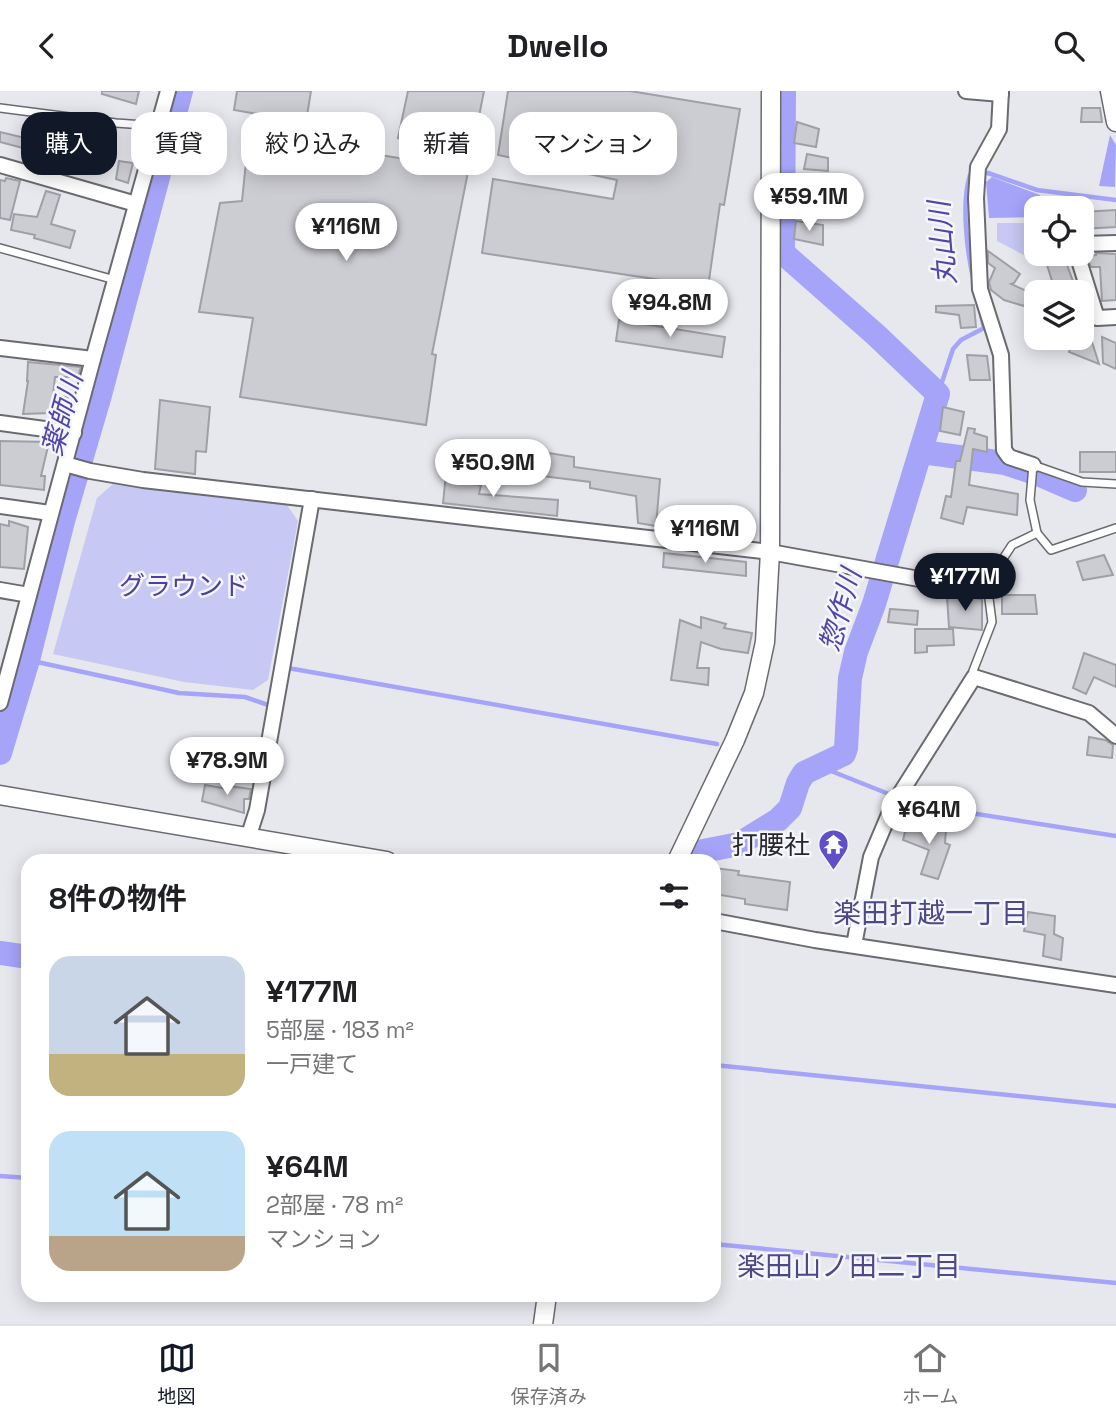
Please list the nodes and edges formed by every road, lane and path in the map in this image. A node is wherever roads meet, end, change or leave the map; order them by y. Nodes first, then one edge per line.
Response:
1 (169, 91) edge
2 (771, 91) edge
3 (966, 91) edge
4 (1110, 91) edge
5 (1001, 92) edge
6 (0, 108) edge
7 (163, 112) edge
8 (1116, 122) edge
9 (131, 124) edge
10 (0, 165) edge
11 (144, 175) edge
12 (136, 204) junction
13 (1116, 243) edge
14 (1094, 244) edge
15 (0, 248) edge
16 (1081, 266) edge
17 (115, 280) junction
18 (1116, 317) edge
19 (0, 348) edge
20 (93, 359) junction
21 (0, 423) edge
22 (74, 433) junction
23 (68, 465) junction
24 (1033, 470) junction
25 (1116, 484) edge
26 (312, 499) junction
27 (0, 506) edge
28 (50, 513) junction
29 (1116, 528) edge
30 (1037, 533) junction
31 (770, 552) junction
32 (986, 589) junction
33 (0, 590) edge
34 (29, 595) junction
35 (5, 670) edge
36 (974, 677) junction
37 (0, 703) edge
38 (1116, 736) edge
39 (6, 795) edge
40 (248, 838) junction
41 (345, 854) edge
42 (680, 854) edge
43 (721, 922) edge
44 (853, 945) junction
45 (1116, 985) edge
46 (546, 1302) edge
47 (543, 1324) edge

1 - 7 street
2 - 31 street
3 - 5 street
4 - 8 street
5 - 24 street
6 - 9 lane
10 - 12 street
11 - 12 street
12 - 17 street
13 - 14 street
15 - 17 lane
16 - 18 street
17 - 20 street
19 - 20 street
20 - 22 street
21 - 22 street
22 - 23 street
23 - 26 street
23 - 28 street
24 - 25 lane
24 - 30 lane
26 - 31 street
26 - 40 street
27 - 28 street
28 - 34 street
29 - 30 lane
30 - 32 lane
31 - 32 street
31 - 42 street
32 - 36 lane
33 - 34 street
34 - 35 street
35 - 37 street
36 - 38 street
36 - 44 street
39 - 40 street
40 - 41 street
43 - 44 street
44 - 45 street
46 - 47 street

